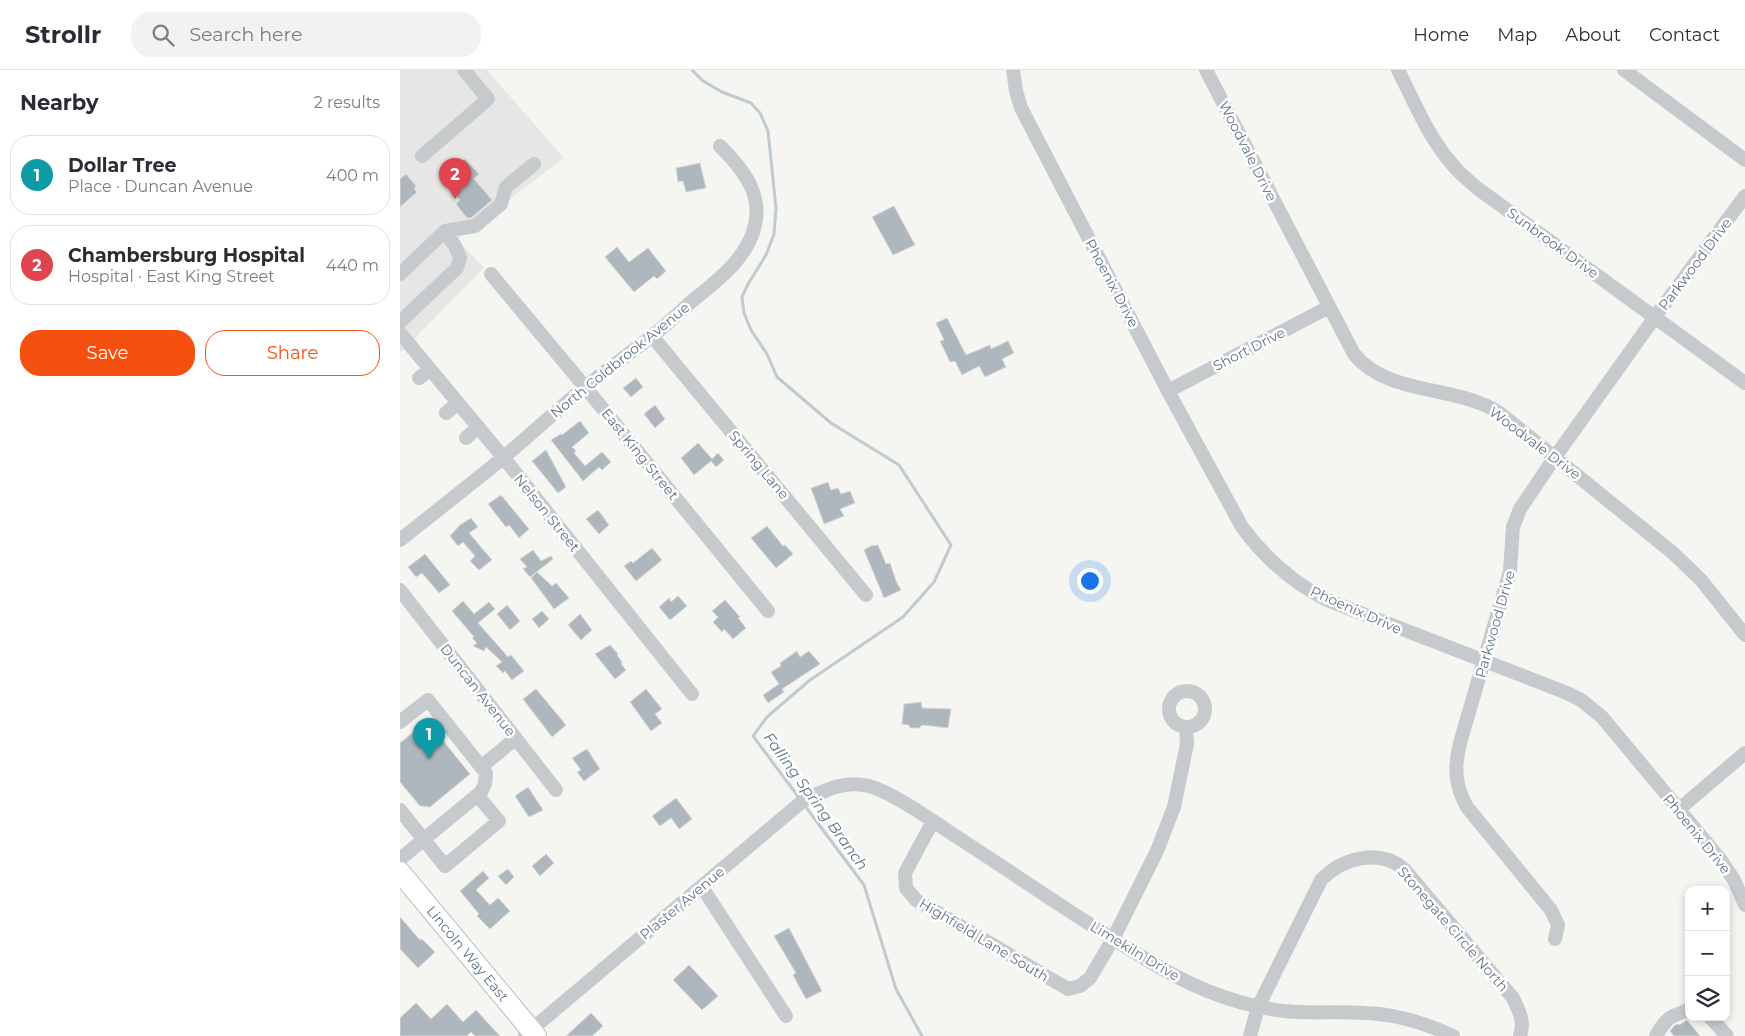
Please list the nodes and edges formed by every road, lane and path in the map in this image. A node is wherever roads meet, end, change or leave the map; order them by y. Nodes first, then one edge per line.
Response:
1 (464, 70) edge
2 (1013, 70) edge
3 (1206, 70) edge
4 (1398, 70) edge
5 (1624, 70) edge
6 (720, 146) dead end
7 (422, 156) dead end
8 (1745, 160) edge
9 (534, 164) dead end
10 (1745, 196) edge
11 (445, 231) junction
12 (400, 274) edge
13 (491, 274) dead end
14 (1329, 307) junction
15 (1655, 317) junction
16 (400, 321) edge
17 (400, 333) edge
18 (652, 336) junction
19 (1745, 383) edge
20 (585, 387) junction
21 (1168, 391) junction
22 (458, 403) junction
23 (446, 413) dead end
24 (478, 428) junction
25 (466, 438) dead end
26 (503, 457) junction
27 (1555, 457) junction
28 (400, 540) edge
29 (400, 590) edge
30 (866, 595) dead end
31 (768, 612) dead end
32 (1745, 635) edge
33 (1485, 662) junction
34 (692, 694) dead end
35 (400, 722) edge
36 (1186, 727) dead end
37 (516, 738) junction
38 (1745, 753) edge
39 (481, 767) junction
40 (848, 784) joint
41 (556, 790) dead end
42 (477, 795) junction
43 (400, 810) edge
44 (1678, 810) junction
45 (933, 822) junction
46 (423, 840) junction
47 (400, 859) edge
48 (400, 872) edge
49 (702, 887) junction
50 (1744, 897) edge
51 (1113, 939) junction
52 (1555, 939) dead end
53 (1258, 1007) junction
54 (786, 1016) dead end
55 (1714, 1021) edge
56 (531, 1034) edge
57 (1250, 1036) edge
58 (1453, 1036) edge
59 (1520, 1036) edge
60 (1727, 1036) edge

1 - 7 street
2 - 21 street, Phoenix Drive
3 - 14 street, Woodvale Drive
4 - 15 street, Sunbrook Drive
5 - 8 street
6 - 18 street, North Coldbrook Avenue
9 - 11 street
10 - 15 street, Parkwood Drive
11 - 12 street
11 - 16 street
13 - 20 street, East King Street
14 - 21 street, Short Drive
14 - 27 street, Woodvale Drive
15 - 19 street, Sunbrook Drive
15 - 27 street, Parkwood Drive
17 - 22 street, Nelson Street
18 - 20 street, North Coldbrook Avenue
18 - 30 street, Spring Lane
20 - 26 street, North Coldbrook Avenue
20 - 31 street, East King Street
21 - 33 street, Phoenix Drive
22 - 23 street
22 - 24 street, Nelson Street
24 - 25 street
24 - 26 street, Nelson Street
26 - 28 street, North Coldbrook Avenue
26 - 34 street, Nelson Street
27 - 32 street, Woodvale Drive
27 - 33 street, Parkwood Drive
29 - 37 street, Duncan Avenue
33 - 44 street, Phoenix Drive
33 - 52 street, Parkwood Drive
35 - 39 street
36 - 51 street
37 - 39 street
37 - 41 street, Duncan Avenue
38 - 44 street
39 - 42 street
40 - 45 street, Limekiln Drive
40 - 49 street, Plaster Avenue
42 - 46 street
42 - 46 street
43 - 46 street
44 - 50 street, Phoenix Drive
45 - 51 street, Limekiln Drive
45 - 51 street, Highfield Lane South
46 - 47 street
48 - 56 highway, Lincoln Way East
49 - 54 street
49 - 56 street, Plaster Avenue
51 - 53 street, Limekiln Drive
53 - 57 street, Stonegate Circle North
53 - 58 street, Limekiln Drive
53 - 59 street, Stonegate Circle North
55 - 60 street

